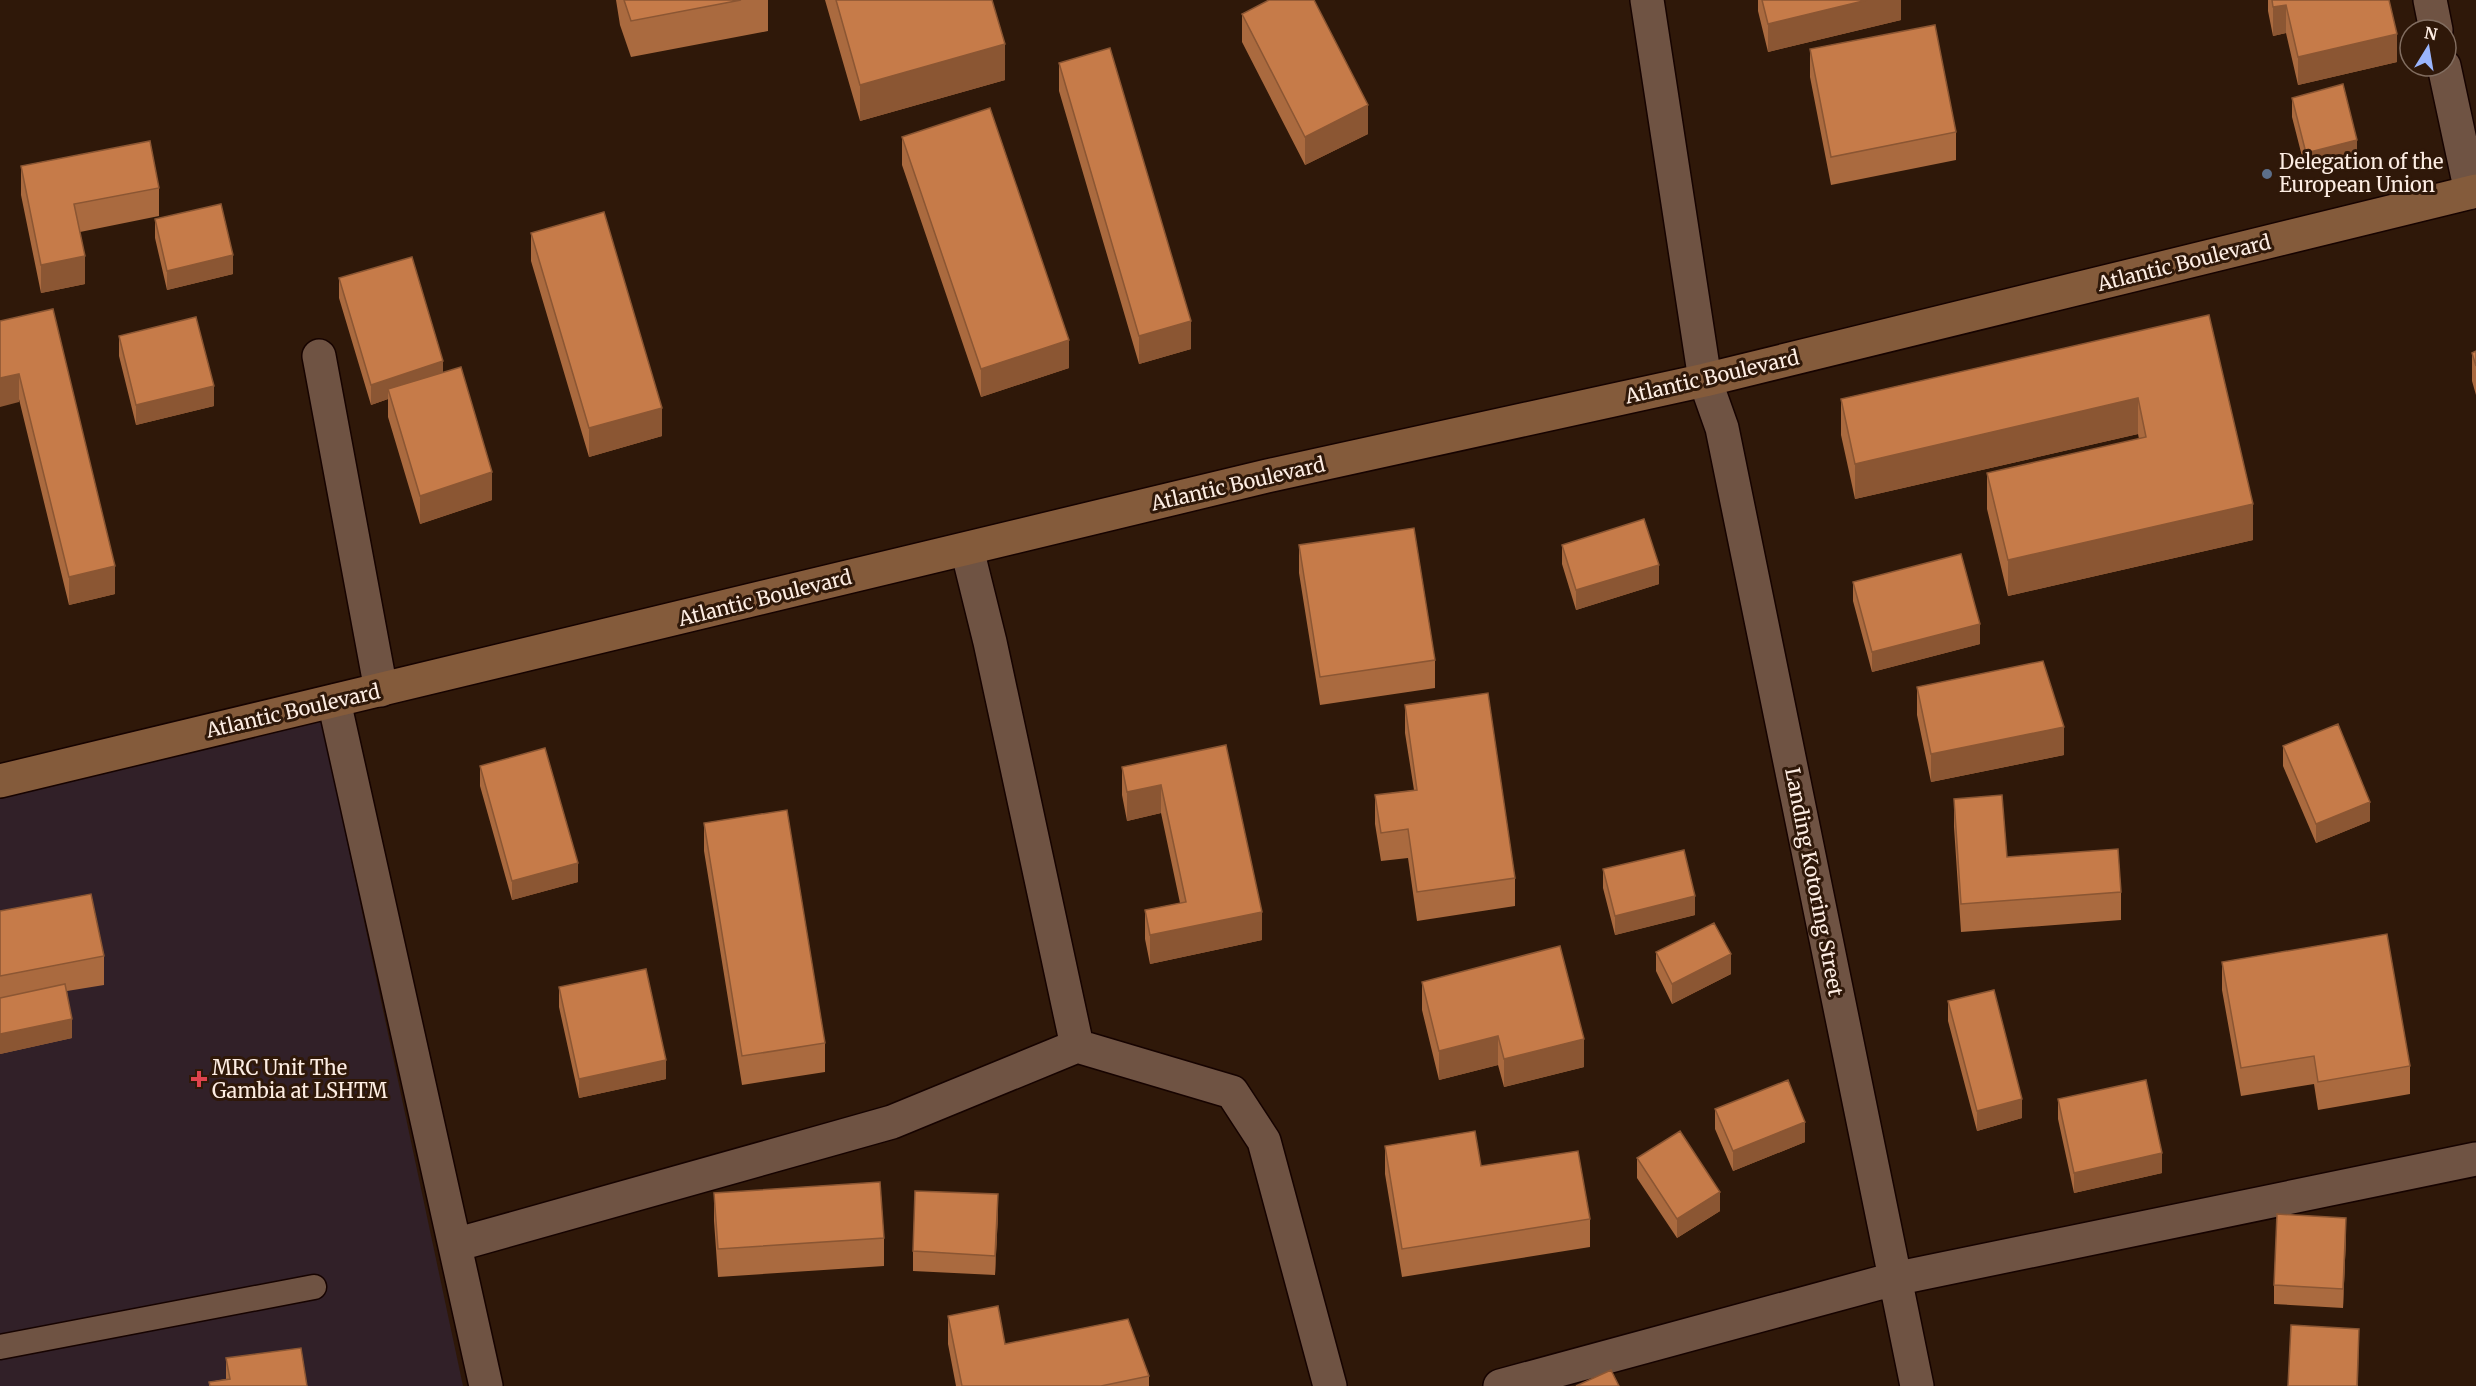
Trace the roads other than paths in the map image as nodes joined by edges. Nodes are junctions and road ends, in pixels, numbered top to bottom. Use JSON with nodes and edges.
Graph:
{"nodes":[{"id":1,"x":1647,"y":0,"type":"edge"},
{"id":2,"x":2430,"y":0,"type":"edge"},
{"id":3,"x":2434,"y":18,"type":"edge"},
{"id":4,"x":2447,"y":78,"type":"edge"},
{"id":5,"x":2474,"y":192,"type":"edge"},
{"id":6,"x":319,"y":356,"type":"dead end"},
{"id":7,"x":1705,"y":380,"type":"junction"},
{"id":8,"x":967,"y":549,"type":"junction"},
{"id":9,"x":381,"y":690,"type":"junction"},
{"id":10,"x":334,"y":701,"type":"junction"},
{"id":11,"x":0,"y":781,"type":"edge"},
{"id":12,"x":1077,"y":1046,"type":"junction"},
{"id":13,"x":2476,"y":1159,"type":"edge"},
{"id":14,"x":455,"y":1245,"type":"junction"},
{"id":15,"x":1894,"y":1279,"type":"junction"},
{"id":16,"x":314,"y":1287,"type":"dead end"},
{"id":17,"x":0,"y":1347,"type":"edge"},
{"id":18,"x":486,"y":1386,"type":"edge"},
{"id":19,"x":1330,"y":1386,"type":"edge"},
{"id":20,"x":1500,"y":1386,"type":"edge"},
{"id":21,"x":1917,"y":1386,"type":"edge"}],
"edges":[{"from":1,"to":7,"type":"street","name":"Landing Kotoring Street"},
{"from":2,"to":3,"type":"street"},
{"from":4,"to":5,"type":"street"},
{"from":5,"to":7,"type":"street","name":"Atlantic Boulevard"},
{"from":6,"to":9,"type":"street"},
{"from":7,"to":8,"type":"street","name":"Atlantic Boulevard"},
{"from":7,"to":15,"type":"street","name":"Landing Kotoring Street"},
{"from":8,"to":9,"type":"street","name":"Atlantic Boulevard"},
{"from":8,"to":12,"type":"street"},
{"from":9,"to":10,"type":"street","name":"Atlantic Boulevard"},
{"from":10,"to":11,"type":"street","name":"Atlantic Boulevard"},
{"from":10,"to":14,"type":"street"},
{"from":12,"to":14,"type":"street"},
{"from":12,"to":19,"type":"street"},
{"from":13,"to":15,"type":"street"},
{"from":14,"to":18,"type":"street"},
{"from":15,"to":20,"type":"street"},
{"from":15,"to":21,"type":"street","name":"Landing Kotoring Street"},
{"from":16,"to":17,"type":"lane"}]}
